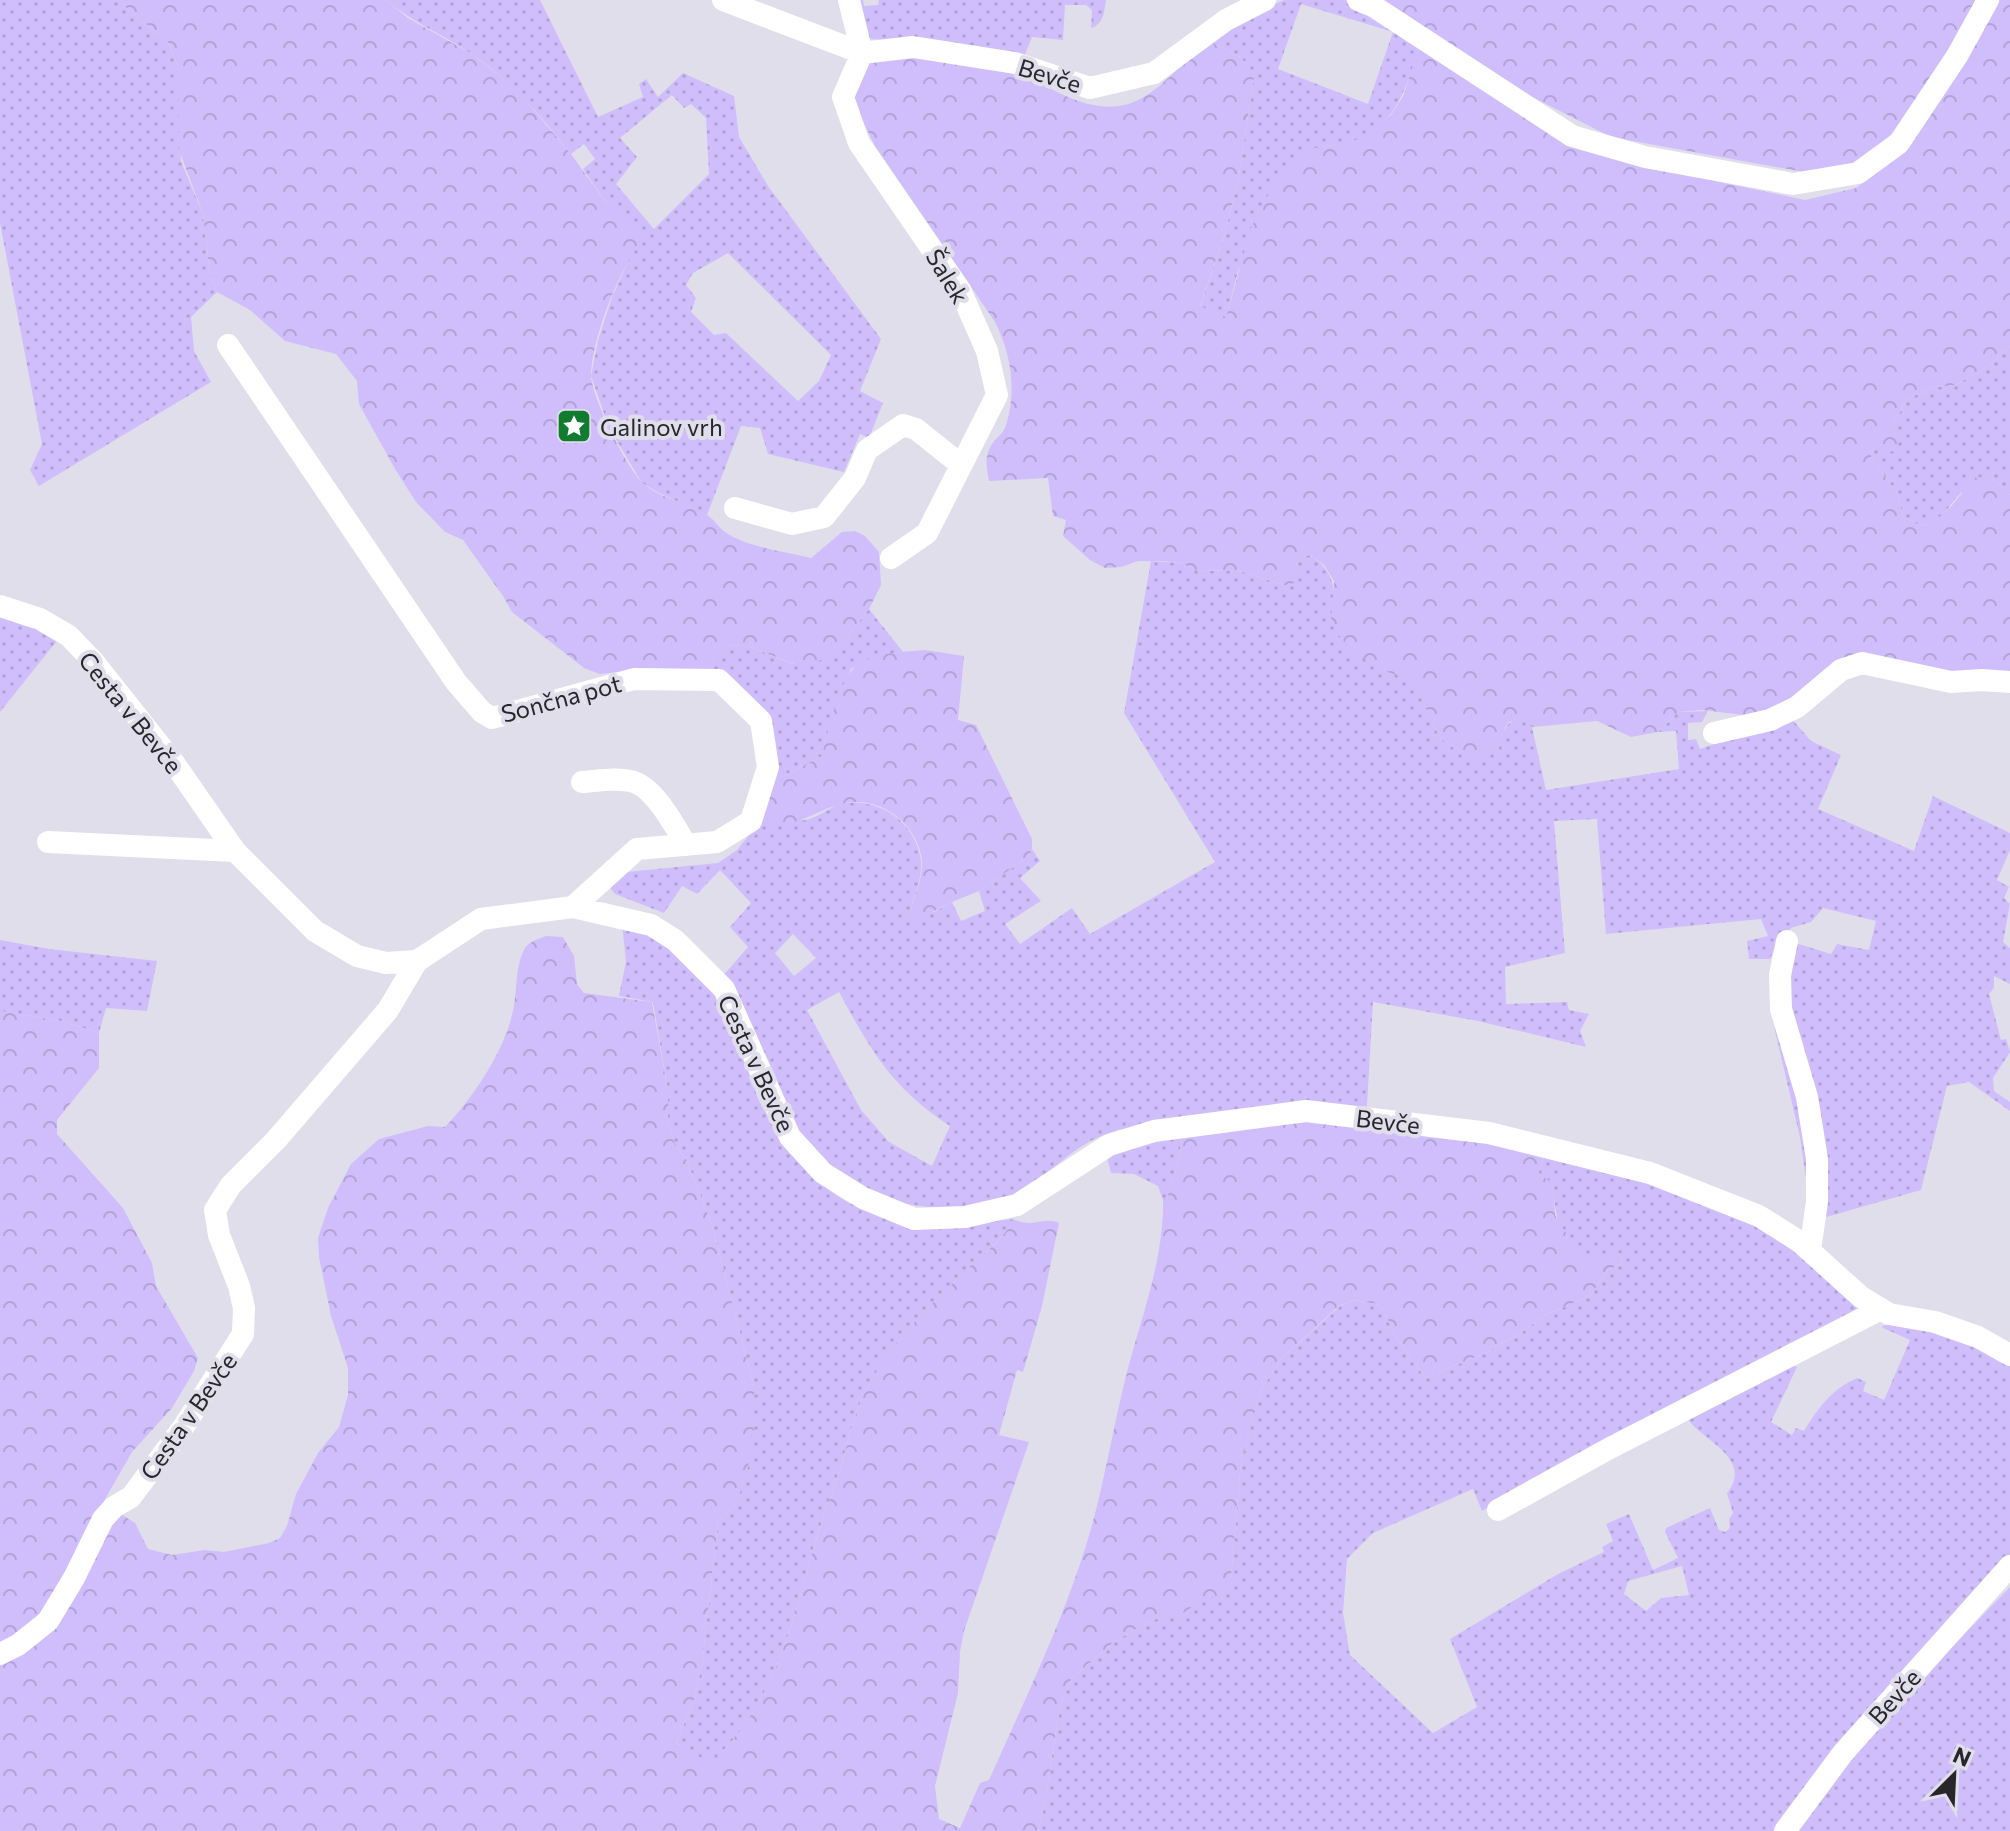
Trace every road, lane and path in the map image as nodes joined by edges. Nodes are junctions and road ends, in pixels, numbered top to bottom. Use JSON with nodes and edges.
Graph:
{"nodes":[{"id":1,"x":723,"y":0,"type":"edge"},
{"id":2,"x":849,"y":0,"type":"edge"},
{"id":3,"x":1265,"y":0,"type":"edge"},
{"id":4,"x":1358,"y":0,"type":"edge"},
{"id":5,"x":1988,"y":0,"type":"edge"},
{"id":6,"x":862,"y":53,"type":"junction"},
{"id":7,"x":228,"y":345,"type":"dead end"},
{"id":8,"x":961,"y":465,"type":"junction"},
{"id":9,"x":735,"y":508,"type":"dead end"},
{"id":10,"x":891,"y":558,"type":"dead end"},
{"id":11,"x":0,"y":606,"type":"edge"},
{"id":12,"x":2010,"y":682,"type":"edge"},
{"id":13,"x":1714,"y":733,"type":"dead end"},
{"id":14,"x":582,"y":782,"type":"dead end"},
{"id":15,"x":48,"y":842,"type":"dead end"},
{"id":16,"x":686,"y":845,"type":"junction"},
{"id":17,"x":235,"y":851,"type":"junction"},
{"id":18,"x":573,"y":907,"type":"junction"},
{"id":19,"x":1787,"y":941,"type":"dead end"},
{"id":20,"x":417,"y":961,"type":"junction"},
{"id":21,"x":965,"y":1217,"type":"joint"},
{"id":22,"x":1810,"y":1250,"type":"junction"},
{"id":23,"x":1881,"y":1309,"type":"junction"},
{"id":24,"x":2010,"y":1355,"type":"edge"},
{"id":25,"x":1498,"y":1510,"type":"dead end"},
{"id":26,"x":2010,"y":1566,"type":"edge"},
{"id":27,"x":0,"y":1654,"type":"edge"},
{"id":28,"x":1785,"y":1831,"type":"edge"}],
"edges":[{"from":1,"to":6,"type":"street"},
{"from":2,"to":6,"type":"street"},
{"from":3,"to":6,"type":"street","name":"Bevče"},
{"from":4,"to":5,"type":"street"},
{"from":6,"to":8,"type":"street","name":"Šalek"},
{"from":7,"to":16,"type":"street","name":"Sončna pot"},
{"from":8,"to":9,"type":"street"},
{"from":8,"to":10,"type":"street","name":"Šalek"},
{"from":11,"to":17,"type":"street","name":"Cesta v Bevče"},
{"from":12,"to":13,"type":"street"},
{"from":14,"to":16,"type":"street"},
{"from":15,"to":17,"type":"street"},
{"from":16,"to":18,"type":"street","name":"Sončna pot"},
{"from":17,"to":20,"type":"street","name":"Cesta v Bevče"},
{"from":18,"to":20,"type":"street","name":"Cesta v Bevče"},
{"from":18,"to":21,"type":"street","name":"Cesta v Bevče"},
{"from":19,"to":22,"type":"street"},
{"from":20,"to":27,"type":"street","name":"Cesta v Bevče"},
{"from":21,"to":22,"type":"street","name":"Bevče"},
{"from":22,"to":23,"type":"street","name":"Bevče"},
{"from":23,"to":24,"type":"street","name":"Bevče"},
{"from":23,"to":25,"type":"street"},
{"from":26,"to":28,"type":"street","name":"Bevče"}]}
